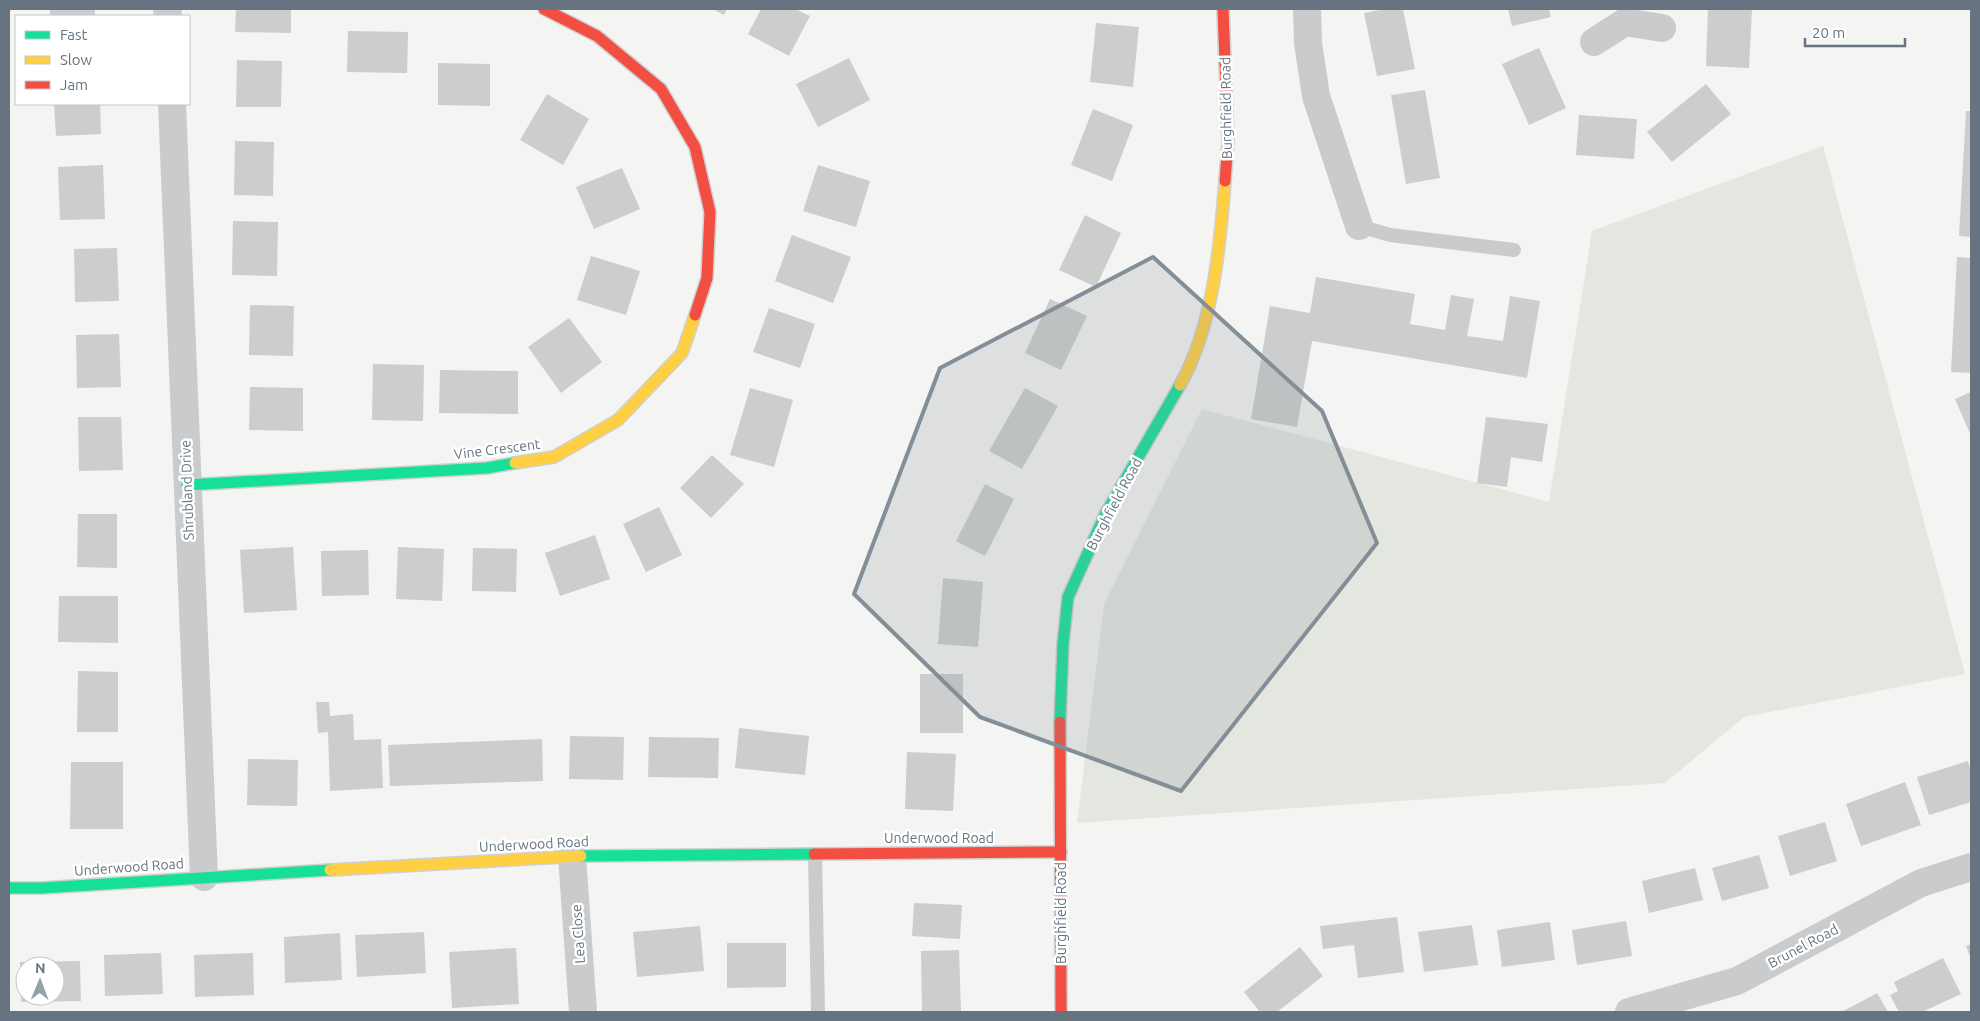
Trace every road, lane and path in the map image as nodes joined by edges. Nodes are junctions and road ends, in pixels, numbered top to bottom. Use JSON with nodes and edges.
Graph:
{"nodes":[{"id":1,"x":544,"y":9,"type":"edge"},
{"id":2,"x":1223,"y":9,"type":"edge"},
{"id":3,"x":1307,"y":9,"type":"edge"},
{"id":4,"x":1624,"y":15,"type":"edge"},
{"id":5,"x":1662,"y":28,"type":"dead end"},
{"id":6,"x":1594,"y":42,"type":"dead end"},
{"id":7,"x":172,"y":105,"type":"edge"},
{"id":8,"x":1359,"y":226,"type":"joint"},
{"id":9,"x":1514,"y":250,"type":"dead end"},
{"id":10,"x":187,"y":485,"type":"junction"},
{"id":11,"x":1060,"y":852,"type":"junction"},
{"id":12,"x":815,"y":854,"type":"junction"},
{"id":13,"x":572,"y":856,"type":"junction"},
{"id":14,"x":1971,"y":867,"type":"edge"},
{"id":15,"x":204,"y":877,"type":"junction"},
{"id":16,"x":9,"y":888,"type":"edge"},
{"id":17,"x":583,"y":1012,"type":"edge"},
{"id":18,"x":818,"y":1012,"type":"edge"},
{"id":19,"x":1061,"y":1012,"type":"edge"},
{"id":20,"x":1629,"y":1012,"type":"edge"}],
"edges":[{"from":1,"to":10,"type":"street","name":"Vine Crescent"},
{"from":2,"to":11,"type":"street","name":"Burghfield Road"},
{"from":3,"to":8,"type":"street"},
{"from":4,"to":5,"type":"street"},
{"from":4,"to":6,"type":"street"},
{"from":7,"to":10,"type":"street","name":"Shrubland Drive"},
{"from":8,"to":9,"type":"lane"},
{"from":10,"to":15,"type":"street","name":"Shrubland Drive"},
{"from":11,"to":12,"type":"street","name":"Underwood Road"},
{"from":11,"to":19,"type":"street","name":"Burghfield Road"},
{"from":12,"to":13,"type":"street","name":"Underwood Road"},
{"from":12,"to":18,"type":"lane"},
{"from":13,"to":15,"type":"street","name":"Underwood Road"},
{"from":13,"to":17,"type":"street","name":"Lea Close"},
{"from":14,"to":20,"type":"street","name":"Brunel Road"},
{"from":15,"to":16,"type":"street","name":"Underwood Road"}]}
